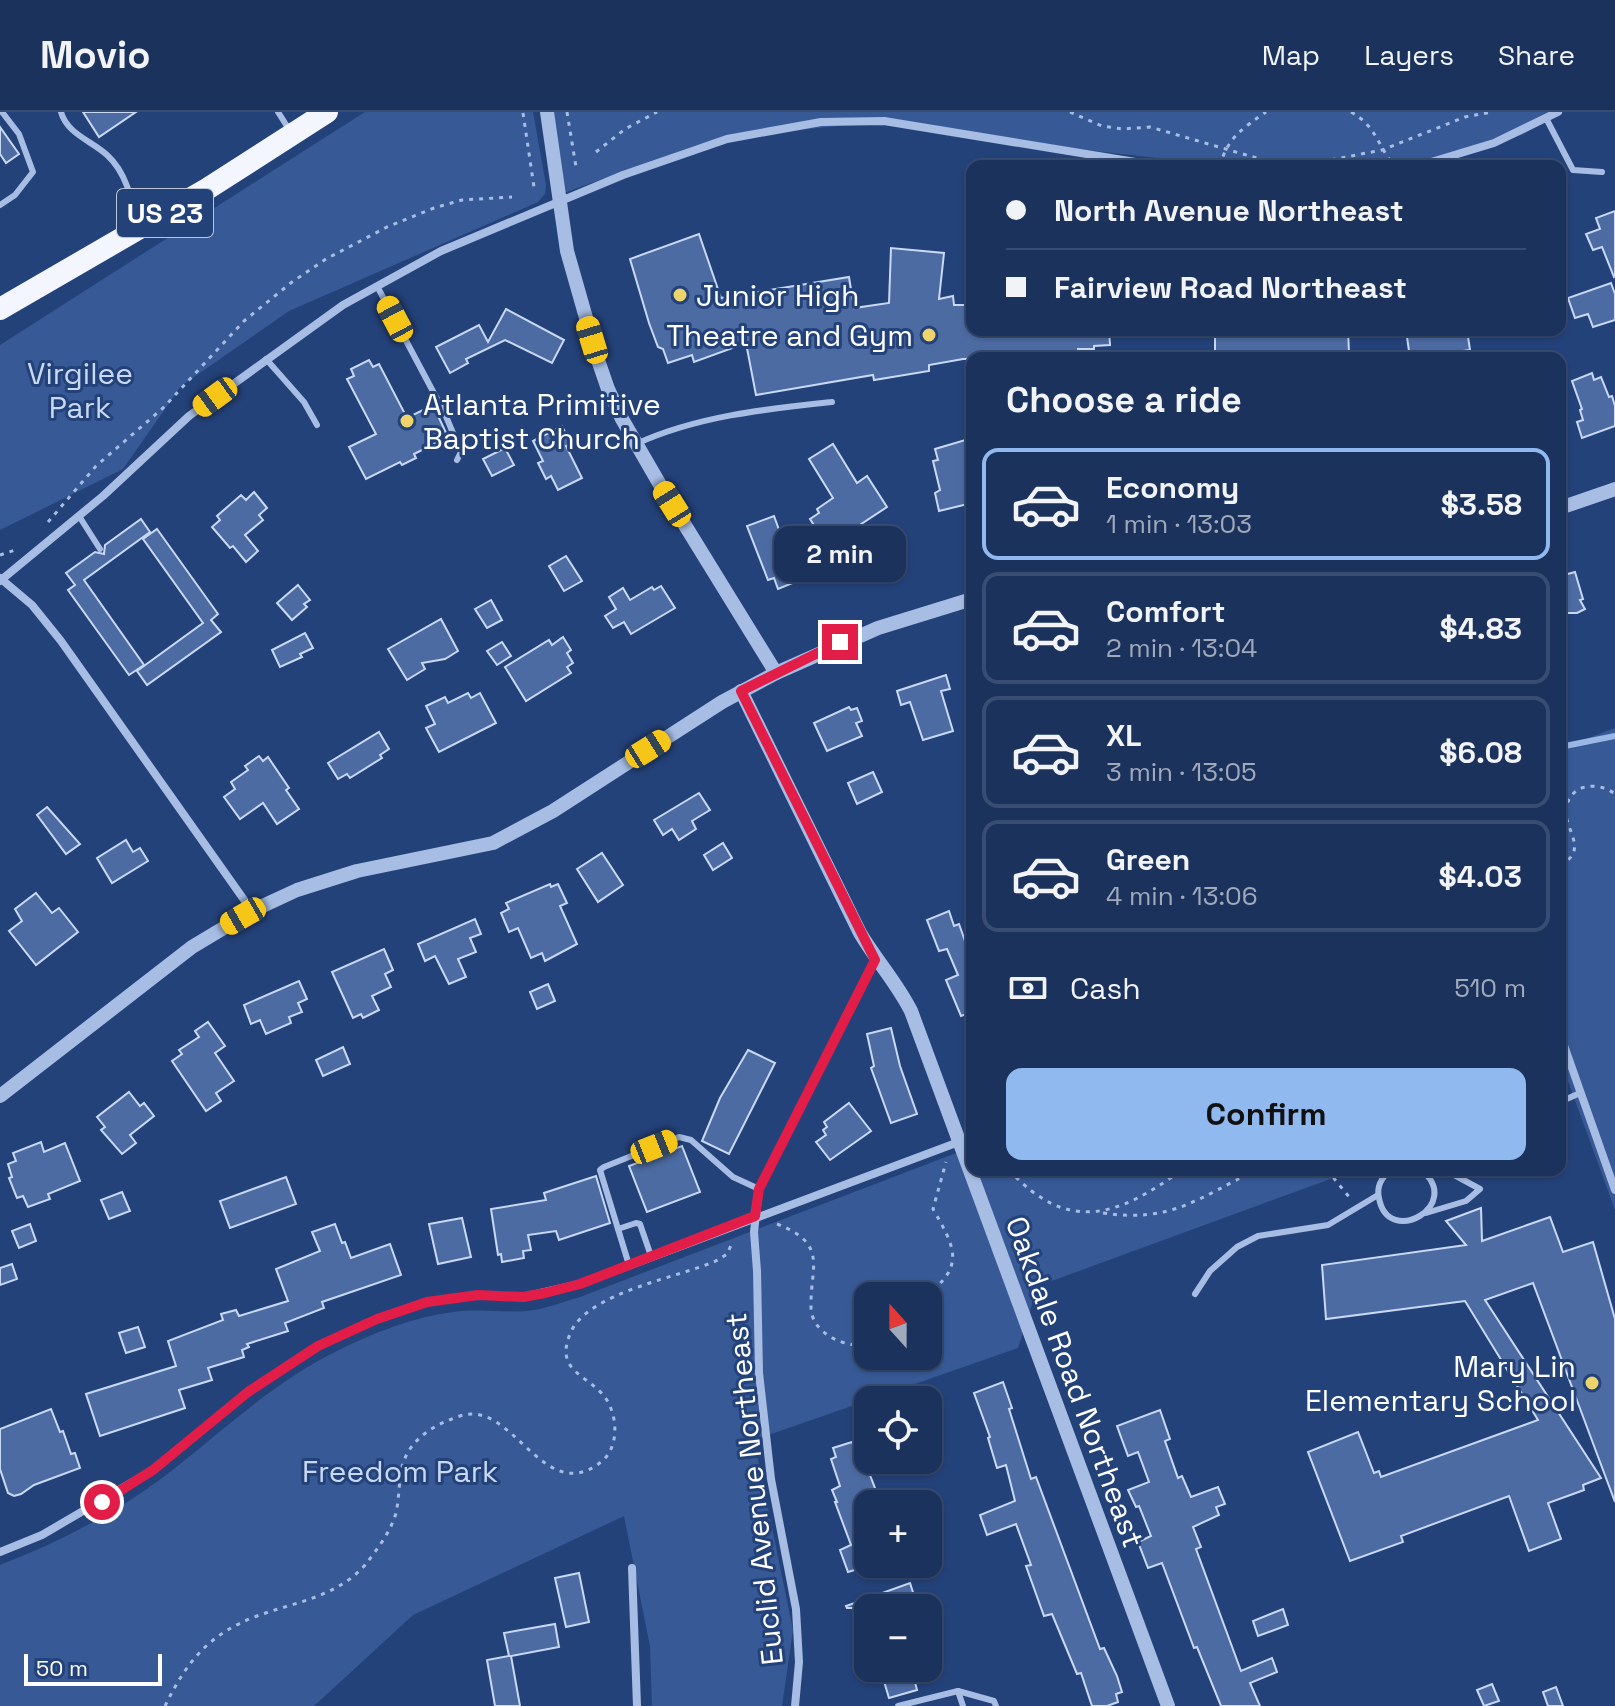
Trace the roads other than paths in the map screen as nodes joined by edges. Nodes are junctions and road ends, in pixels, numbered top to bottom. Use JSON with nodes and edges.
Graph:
{"nodes":[{"id":1,"x":2,"y":112,"type":"edge"},
{"id":2,"x":61,"y":112,"type":"edge"},
{"id":3,"x":278,"y":112,"type":"edge"},
{"id":4,"x":327,"y":112,"type":"edge"},
{"id":5,"x":547,"y":112,"type":"edge"},
{"id":6,"x":1558,"y":112,"type":"edge"},
{"id":7,"x":1547,"y":120,"type":"junction"},
{"id":8,"x":292,"y":134,"type":"junction"},
{"id":9,"x":1095,"y":160,"type":"edge"},
{"id":10,"x":1438,"y":160,"type":"edge"},
{"id":11,"x":1602,"y":172,"type":"dead end"},
{"id":12,"x":558,"y":200,"type":"junction"},
{"id":13,"x":0,"y":205,"type":"edge"},
{"id":14,"x":138,"y":229,"type":"junction"},
{"id":15,"x":377,"y":286,"type":"junction"},
{"id":16,"x":0,"y":309,"type":"edge"},
{"id":17,"x":266,"y":359,"type":"junction"},
{"id":18,"x":832,"y":402,"type":"dead end"},
{"id":19,"x":317,"y":425,"type":"dead end"},
{"id":20,"x":636,"y":444,"type":"junction"},
{"id":21,"x":457,"y":460,"type":"dead end"},
{"id":22,"x":1615,"y":489,"type":"edge"},
{"id":23,"x":1566,"y":506,"type":"edge"},
{"id":24,"x":79,"y":516,"type":"junction"},
{"id":25,"x":100,"y":549,"type":"dead end"},
{"id":26,"x":1,"y":580,"type":"edge"},
{"id":27,"x":966,"y":601,"type":"edge"},
{"id":28,"x":776,"y":673,"type":"junction"},
{"id":29,"x":741,"y":691,"type":"junction"},
{"id":30,"x":252,"y":911,"type":"junction"},
{"id":31,"x":875,"y":960,"type":"junction"},
{"id":32,"x":1566,"y":1052,"type":"edge"},
{"id":33,"x":1580,"y":1093,"type":"junction"},
{"id":34,"x":0,"y":1096,"type":"edge"},
{"id":35,"x":1566,"y":1099,"type":"edge"},
{"id":36,"x":965,"y":1140,"type":"edge"},
{"id":37,"x":978,"y":1176,"type":"edge"},
{"id":38,"x":1385,"y":1176,"type":"edge"},
{"id":39,"x":1426,"y":1176,"type":"edge"},
{"id":40,"x":1456,"y":1176,"type":"edge"},
{"id":41,"x":759,"y":1189,"type":"junction"},
{"id":42,"x":1615,"y":1190,"type":"edge"},
{"id":43,"x":1378,"y":1195,"type":"junction"},
{"id":44,"x":1426,"y":1213,"type":"junction"},
{"id":45,"x":755,"y":1216,"type":"junction"},
{"id":46,"x":618,"y":1229,"type":"junction"},
{"id":47,"x":651,"y":1256,"type":"junction"},
{"id":48,"x":629,"y":1265,"type":"junction"},
{"id":49,"x":1195,"y":1294,"type":"dead end"},
{"id":50,"x":0,"y":1552,"type":"edge"},
{"id":51,"x":632,"y":1568,"type":"dead end"},
{"id":52,"x":958,"y":1691,"type":"junction"},
{"id":53,"x":637,"y":1706,"type":"edge"},
{"id":54,"x":795,"y":1706,"type":"edge"},
{"id":55,"x":898,"y":1706,"type":"edge"},
{"id":56,"x":963,"y":1706,"type":"edge"},
{"id":57,"x":996,"y":1706,"type":"edge"},
{"id":58,"x":1168,"y":1706,"type":"edge"}],
"edges":[{"from":1,"to":13,"type":"lane"},
{"from":2,"to":14,"type":"lane"},
{"from":3,"to":8,"type":"lane"},
{"from":4,"to":8,"type":"highway","number":"US 23"},
{"from":5,"to":12,"type":"street"},
{"from":6,"to":7,"type":"street"},
{"from":7,"to":10,"type":"street"},
{"from":7,"to":11,"type":"lane"},
{"from":8,"to":14,"type":"highway","number":"US 23"},
{"from":9,"to":12,"type":"street"},
{"from":12,"to":15,"type":"street"},
{"from":12,"to":20,"type":"street"},
{"from":14,"to":16,"type":"highway","number":"US 23"},
{"from":15,"to":17,"type":"street"},
{"from":15,"to":21,"type":"lane"},
{"from":17,"to":19,"type":"lane"},
{"from":17,"to":24,"type":"street"},
{"from":18,"to":20,"type":"lane"},
{"from":20,"to":28,"type":"street"},
{"from":22,"to":23,"type":"street"},
{"from":24,"to":25,"type":"lane"},
{"from":24,"to":26,"type":"street"},
{"from":26,"to":30,"type":"street"},
{"from":27,"to":28,"type":"street"},
{"from":28,"to":29,"type":"street"},
{"from":29,"to":30,"type":"street"},
{"from":29,"to":31,"type":"street","name":"Oakdale Road Northeast"},
{"from":30,"to":34,"type":"street"},
{"from":31,"to":36,"type":"street","name":"Oakdale Road Northeast"},
{"from":31,"to":41,"type":"street","name":"Euclid Avenue Northeast"},
{"from":32,"to":33,"type":"street"},
{"from":33,"to":35,"type":"lane"},
{"from":33,"to":42,"type":"street"},
{"from":36,"to":45,"type":"street"},
{"from":37,"to":58,"type":"street","name":"Oakdale Road Northeast"},
{"from":38,"to":43,"type":"lane"},
{"from":39,"to":44,"type":"lane"},
{"from":40,"to":44,"type":"lane"},
{"from":41,"to":45,"type":"street","name":"Euclid Avenue Northeast"},
{"from":41,"to":46,"type":"lane"},
{"from":43,"to":44,"type":"lane"},
{"from":43,"to":49,"type":"lane"},
{"from":45,"to":47,"type":"street"},
{"from":45,"to":54,"type":"street","name":"Euclid Avenue Northeast"},
{"from":46,"to":47,"type":"lane"},
{"from":46,"to":48,"type":"lane"},
{"from":47,"to":48,"type":"street"},
{"from":48,"to":50,"type":"street"},
{"from":51,"to":53,"type":"street"},
{"from":52,"to":55,"type":"lane"},
{"from":52,"to":56,"type":"lane"},
{"from":52,"to":57,"type":"lane"}]}
